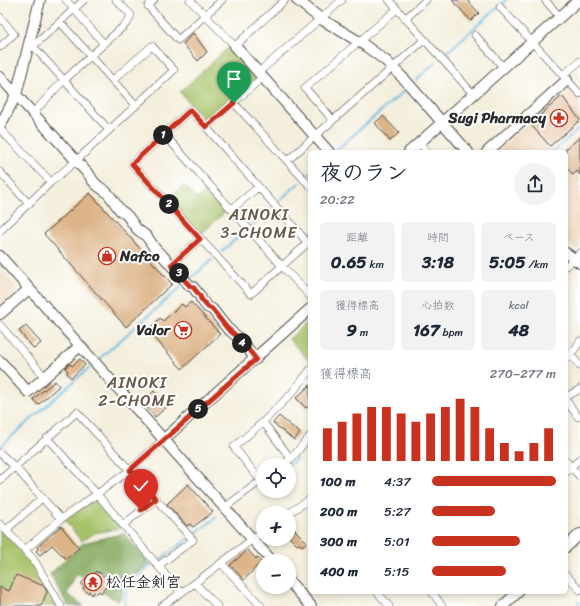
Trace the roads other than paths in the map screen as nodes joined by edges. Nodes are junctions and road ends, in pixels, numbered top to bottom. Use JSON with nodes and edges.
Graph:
{"nodes":[{"id":1,"x":40,"y":0,"type":"edge"},
{"id":2,"x":66,"y":0,"type":"edge"},
{"id":3,"x":84,"y":0,"type":"edge"},
{"id":4,"x":116,"y":0,"type":"edge"},
{"id":5,"x":154,"y":0,"type":"edge"},
{"id":6,"x":190,"y":0,"type":"edge"},
{"id":7,"x":222,"y":0,"type":"edge"},
{"id":8,"x":285,"y":0,"type":"edge"},
{"id":9,"x":297,"y":0,"type":"edge"},
{"id":10,"x":342,"y":0,"type":"edge"},
{"id":11,"x":389,"y":0,"type":"edge"},
{"id":12,"x":426,"y":0,"type":"edge"},
{"id":13,"x":545,"y":0,"type":"edge"},
{"id":14,"x":579,"y":0,"type":"edge"},
{"id":15,"x":500,"y":7,"type":"dead end"},
{"id":16,"x":74,"y":9,"type":"junction"},
{"id":17,"x":397,"y":9,"type":"junction"},
{"id":18,"x":205,"y":16,"type":"junction"},
{"id":19,"x":0,"y":17,"type":"edge"},
{"id":20,"x":560,"y":17,"type":"junction"},
{"id":21,"x":320,"y":19,"type":"junction"},
{"id":22,"x":405,"y":19,"type":"junction"},
{"id":23,"x":60,"y":22,"type":"junction"},
{"id":24,"x":475,"y":35,"type":"dead end"},
{"id":25,"x":424,"y":40,"type":"junction"},
{"id":26,"x":359,"y":42,"type":"junction"},
{"id":27,"x":532,"y":42,"type":"junction"},
{"id":28,"x":104,"y":44,"type":"junction"},
{"id":29,"x":30,"y":46,"type":"junction"},
{"id":30,"x":235,"y":46,"type":"junction"},
{"id":31,"x":0,"y":47,"type":"edge"},
{"id":32,"x":91,"y":56,"type":"junction"},
{"id":33,"x":580,"y":60,"type":"edge"},
{"id":34,"x":393,"y":68,"type":"junction"},
{"id":35,"x":504,"y":68,"type":"junction"},
{"id":36,"x":261,"y":74,"type":"junction"},
{"id":37,"x":0,"y":77,"type":"edge"},
{"id":38,"x":565,"y":77,"type":"junction"},
{"id":39,"x":64,"y":80,"type":"junction"},
{"id":40,"x":113,"y":80,"type":"junction"},
{"id":41,"x":580,"y":94,"type":"edge"},
{"id":42,"x":16,"y":95,"type":"junction"},
{"id":43,"x":474,"y":95,"type":"junction"},
{"id":44,"x":234,"y":103,"type":"junction"},
{"id":45,"x":135,"y":105,"type":"junction"},
{"id":46,"x":33,"y":113,"type":"junction"},
{"id":47,"x":333,"y":120,"type":"junction"},
{"id":48,"x":442,"y":122,"type":"junction"},
{"id":49,"x":206,"y":127,"type":"junction"},
{"id":50,"x":0,"y":128,"type":"edge"},
{"id":51,"x":109,"y":130,"type":"junction"},
{"id":52,"x":164,"y":134,"type":"junction"},
{"id":53,"x":315,"y":136,"type":"junction"},
{"id":54,"x":419,"y":143,"type":"junction"},
{"id":55,"x":327,"y":150,"type":"edge"},
{"id":56,"x":411,"y":150,"type":"edge"},
{"id":57,"x":425,"y":150,"type":"edge"},
{"id":58,"x":466,"y":150,"type":"edge"},
{"id":59,"x":489,"y":150,"type":"edge"},
{"id":60,"x":76,"y":161,"type":"junction"},
{"id":61,"x":287,"y":161,"type":"junction"},
{"id":62,"x":0,"y":172,"type":"edge"},
{"id":63,"x":51,"y":182,"type":"junction"},
{"id":64,"x":308,"y":184,"type":"edge"},
{"id":65,"x":258,"y":187,"type":"junction"},
{"id":66,"x":29,"y":204,"type":"junction"},
{"id":67,"x":232,"y":209,"type":"junction"},
{"id":68,"x":1,"y":228,"type":"edge"},
{"id":69,"x":200,"y":239,"type":"junction"},
{"id":70,"x":308,"y":241,"type":"edge"},
{"id":71,"x":308,"y":243,"type":"edge"},
{"id":72,"x":0,"y":256,"type":"edge"},
{"id":73,"x":171,"y":265,"type":"junction"},
{"id":74,"x":282,"y":266,"type":"junction"},
{"id":75,"x":29,"y":289,"type":"junction"},
{"id":76,"x":308,"y":294,"type":"edge"},
{"id":77,"x":308,"y":311,"type":"edge"},
{"id":78,"x":0,"y":314,"type":"edge"},
{"id":79,"x":0,"y":326,"type":"edge"},
{"id":80,"x":580,"y":341,"type":"edge"},
{"id":81,"x":80,"y":346,"type":"junction"},
{"id":82,"x":568,"y":356,"type":"edge"},
{"id":83,"x":256,"y":359,"type":"junction"},
{"id":84,"x":0,"y":361,"type":"edge"},
{"id":85,"x":580,"y":366,"type":"edge"},
{"id":86,"x":308,"y":373,"type":"edge"},
{"id":87,"x":45,"y":377,"type":"junction"},
{"id":88,"x":580,"y":390,"type":"edge"},
{"id":89,"x":568,"y":398,"type":"edge"},
{"id":90,"x":568,"y":402,"type":"edge"},
{"id":91,"x":580,"y":417,"type":"edge"},
{"id":92,"x":263,"y":422,"type":"junction"},
{"id":93,"x":47,"y":438,"type":"junction"},
{"id":94,"x":308,"y":438,"type":"edge"},
{"id":95,"x":163,"y":440,"type":"junction"},
{"id":96,"x":0,"y":453,"type":"edge"},
{"id":97,"x":290,"y":458,"type":"edge"},
{"id":98,"x":292,"y":458,"type":"edge"},
{"id":99,"x":580,"y":459,"type":"edge"},
{"id":100,"x":15,"y":467,"type":"junction"},
{"id":101,"x":568,"y":467,"type":"edge"},
{"id":102,"x":130,"y":470,"type":"junction"},
{"id":103,"x":256,"y":473,"type":"edge"},
{"id":104,"x":580,"y":477,"type":"edge"},
{"id":105,"x":0,"y":480,"type":"edge"},
{"id":106,"x":256,"y":484,"type":"edge"},
{"id":107,"x":97,"y":494,"type":"junction"},
{"id":108,"x":42,"y":498,"type":"junction"},
{"id":109,"x":156,"y":499,"type":"junction"},
{"id":110,"x":308,"y":499,"type":"edge"},
{"id":111,"x":224,"y":508,"type":"junction"},
{"id":112,"x":296,"y":508,"type":"edge"},
{"id":113,"x":61,"y":519,"type":"junction"},
{"id":114,"x":0,"y":524,"type":"edge"},
{"id":115,"x":123,"y":525,"type":"junction"},
{"id":116,"x":6,"y":530,"type":"junction"},
{"id":117,"x":580,"y":534,"type":"edge"},
{"id":118,"x":256,"y":535,"type":"edge"},
{"id":119,"x":252,"y":538,"type":"junction"},
{"id":120,"x":568,"y":546,"type":"edge"},
{"id":121,"x":25,"y":550,"type":"junction"},
{"id":122,"x":266,"y":554,"type":"edge"},
{"id":123,"x":221,"y":563,"type":"junction"},
{"id":124,"x":158,"y":566,"type":"junction"},
{"id":125,"x":568,"y":577,"type":"edge"},
{"id":126,"x":195,"y":583,"type":"junction"},
{"id":127,"x":296,"y":589,"type":"edge"},
{"id":128,"x":580,"y":590,"type":"edge"},
{"id":129,"x":181,"y":593,"type":"junction"},
{"id":130,"x":378,"y":594,"type":"edge"},
{"id":131,"x":436,"y":594,"type":"edge"},
{"id":132,"x":513,"y":594,"type":"edge"},
{"id":133,"x":171,"y":603,"type":"edge"},
{"id":134,"x":61,"y":606,"type":"edge"},
{"id":135,"x":162,"y":606,"type":"edge"},
{"id":136,"x":216,"y":606,"type":"edge"},
{"id":137,"x":261,"y":606,"type":"edge"},
{"id":138,"x":311,"y":606,"type":"edge"},
{"id":139,"x":389,"y":606,"type":"edge"},
{"id":140,"x":442,"y":606,"type":"edge"},
{"id":141,"x":503,"y":606,"type":"edge"}],
"edges":[{"from":1,"to":29,"type":"street"},
{"from":2,"to":16,"type":"street"},
{"from":3,"to":16,"type":"street"},
{"from":4,"to":28,"type":"street"},
{"from":5,"to":18,"type":"street"},
{"from":6,"to":18,"type":"street"},
{"from":7,"to":18,"type":"street"},
{"from":8,"to":30,"type":"street"},
{"from":9,"to":21,"type":"street"},
{"from":10,"to":21,"type":"street"},
{"from":11,"to":17,"type":"street"},
{"from":12,"to":22,"type":"street"},
{"from":13,"to":20,"type":"street"},
{"from":14,"to":20,"type":"street"},
{"from":15,"to":27,"type":"street"},
{"from":16,"to":23,"type":"street"},
{"from":16,"to":28,"type":"street"},
{"from":17,"to":22,"type":"street"},
{"from":17,"to":26,"type":"street"},
{"from":18,"to":30,"type":"street"},
{"from":19,"to":31,"type":"street"},
{"from":20,"to":27,"type":"street"},
{"from":21,"to":26,"type":"street"},
{"from":21,"to":36,"type":"street"},
{"from":22,"to":25,"type":"street"},
{"from":23,"to":29,"type":"street"},
{"from":23,"to":32,"type":"street"},
{"from":24,"to":35,"type":"street"},
{"from":25,"to":34,"type":"street"},
{"from":25,"to":43,"type":"street"},
{"from":26,"to":34,"type":"street"},
{"from":26,"to":47,"type":"street"},
{"from":27,"to":35,"type":"street"},
{"from":27,"to":38,"type":"street"},
{"from":28,"to":32,"type":"street"},
{"from":29,"to":39,"type":"street"},
{"from":29,"to":42,"type":"street"},
{"from":30,"to":36,"type":"street"},
{"from":32,"to":39,"type":"street"},
{"from":32,"to":40,"type":"street"},
{"from":33,"to":38,"type":"street"},
{"from":34,"to":47,"type":"street"},
{"from":34,"to":48,"type":"street"},
{"from":35,"to":43,"type":"street"},
{"from":36,"to":44,"type":"street"},
{"from":36,"to":53,"type":"street"},
{"from":37,"to":42,"type":"street"},
{"from":38,"to":41,"type":"street"},
{"from":38,"to":59,"type":"street"},
{"from":39,"to":46,"type":"street"},
{"from":39,"to":51,"type":"street"},
{"from":40,"to":45,"type":"street"},
{"from":40,"to":45,"type":"street"},
{"from":42,"to":46,"type":"street"},
{"from":42,"to":50,"type":"street"},
{"from":43,"to":48,"type":"street"},
{"from":44,"to":49,"type":"street"},
{"from":44,"to":61,"type":"street"},
{"from":45,"to":51,"type":"street"},
{"from":46,"to":60,"type":"street"},
{"from":47,"to":53,"type":"street"},
{"from":48,"to":54,"type":"street"},
{"from":48,"to":58,"type":"street"},
{"from":49,"to":52,"type":"street"},
{"from":49,"to":65,"type":"street"},
{"from":50,"to":63,"type":"street"},
{"from":51,"to":60,"type":"street"},
{"from":52,"to":67,"type":"street"},
{"from":52,"to":69,"type":"street"},
{"from":53,"to":55,"type":"street"},
{"from":53,"to":61,"type":"street"},
{"from":54,"to":56,"type":"street"},
{"from":54,"to":57,"type":"street"},
{"from":60,"to":63,"type":"street"},
{"from":60,"to":73,"type":"street"},
{"from":61,"to":64,"type":"street"},
{"from":62,"to":66,"type":"street"},
{"from":63,"to":66,"type":"street"},
{"from":65,"to":67,"type":"street"},
{"from":65,"to":70,"type":"street"},
{"from":66,"to":68,"type":"street"},
{"from":67,"to":74,"type":"street"},
{"from":69,"to":73,"type":"street"},
{"from":69,"to":74,"type":"street"},
{"from":71,"to":74,"type":"street"},
{"from":72,"to":75,"type":"street"},
{"from":73,"to":83,"type":"street"},
{"from":74,"to":76,"type":"street"},
{"from":75,"to":78,"type":"street"},
{"from":75,"to":81,"type":"street"},
{"from":77,"to":83,"type":"street"},
{"from":79,"to":87,"type":"street"},
{"from":80,"to":82,"type":"street"},
{"from":81,"to":87,"type":"street"},
{"from":81,"to":95,"type":"street"},
{"from":82,"to":85,"type":"street"},
{"from":83,"to":95,"type":"street"},
{"from":84,"to":87,"type":"street"},
{"from":86,"to":92,"type":"street"},
{"from":88,"to":89,"type":"street"},
{"from":90,"to":91,"type":"street"},
{"from":92,"to":97,"type":"street"},
{"from":92,"to":103,"type":"street"},
{"from":93,"to":100,"type":"street"},
{"from":93,"to":102,"type":"street"},
{"from":93,"to":107,"type":"street"},
{"from":94,"to":98,"type":"street"},
{"from":95,"to":102,"type":"street"},
{"from":95,"to":111,"type":"street"},
{"from":96,"to":100,"type":"street"},
{"from":99,"to":101,"type":"street"},
{"from":100,"to":105,"type":"street"},
{"from":100,"to":108,"type":"street"},
{"from":101,"to":104,"type":"street"},
{"from":102,"to":107,"type":"street"},
{"from":102,"to":109,"type":"street"},
{"from":106,"to":111,"type":"street"},
{"from":107,"to":113,"type":"street"},
{"from":107,"to":115,"type":"street"},
{"from":108,"to":113,"type":"street"},
{"from":108,"to":116,"type":"street"},
{"from":109,"to":115,"type":"street"},
{"from":109,"to":124,"type":"street"},
{"from":110,"to":112,"type":"street"},
{"from":111,"to":119,"type":"street"},
{"from":113,"to":121,"type":"street"},
{"from":114,"to":116,"type":"street"},
{"from":115,"to":124,"type":"street"},
{"from":116,"to":121,"type":"street"},
{"from":117,"to":120,"type":"street"},
{"from":118,"to":119,"type":"street"},
{"from":119,"to":122,"type":"street"},
{"from":119,"to":123,"type":"street"},
{"from":121,"to":134,"type":"street"},
{"from":123,"to":126,"type":"street"},
{"from":123,"to":137,"type":"street"},
{"from":124,"to":129,"type":"street"},
{"from":125,"to":128,"type":"street"},
{"from":126,"to":129,"type":"street"},
{"from":126,"to":136,"type":"street"},
{"from":127,"to":138,"type":"street"},
{"from":129,"to":133,"type":"street"},
{"from":130,"to":139,"type":"street"},
{"from":131,"to":140,"type":"street"},
{"from":132,"to":141,"type":"street"},
{"from":133,"to":135,"type":"street"}]}
